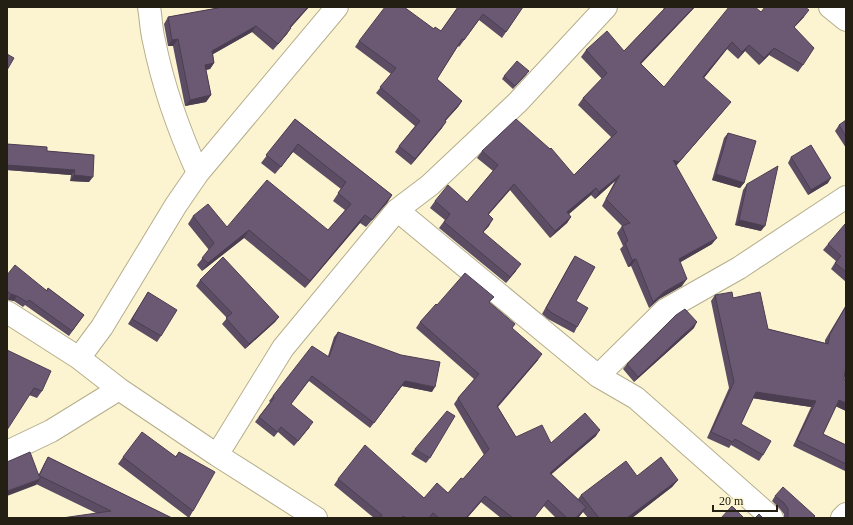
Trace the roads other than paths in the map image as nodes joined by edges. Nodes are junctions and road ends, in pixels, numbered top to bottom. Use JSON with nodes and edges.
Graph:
{"nodes":[{"id":1,"x":149,"y":7,"type":"edge"},
{"id":2,"x":337,"y":7,"type":"edge"},
{"id":3,"x":606,"y":7,"type":"edge"},
{"id":4,"x":830,"y":7,"type":"edge"},
{"id":5,"x":846,"y":20,"type":"edge"},
{"id":6,"x":198,"y":173,"type":"junction"},
{"id":7,"x":846,"y":197,"type":"edge"},
{"id":8,"x":397,"y":210,"type":"junction"},
{"id":9,"x":7,"y":312,"type":"edge"},
{"id":10,"x":79,"y":358,"type":"junction"},
{"id":11,"x":598,"y":376,"type":"junction"},
{"id":12,"x":119,"y":389,"type":"junction"},
{"id":13,"x":7,"y":452,"type":"edge"},
{"id":14,"x":217,"y":455,"type":"junction"},
{"id":15,"x":846,"y":514,"type":"edge"},
{"id":16,"x":316,"y":518,"type":"edge"},
{"id":17,"x":772,"y":518,"type":"edge"},
{"id":18,"x":842,"y":518,"type":"edge"}],
"edges":[{"from":1,"to":6,"type":"street"},
{"from":2,"to":6,"type":"street"},
{"from":3,"to":8,"type":"street"},
{"from":4,"to":5,"type":"street"},
{"from":6,"to":10,"type":"street"},
{"from":7,"to":11,"type":"street"},
{"from":8,"to":11,"type":"street"},
{"from":8,"to":14,"type":"street"},
{"from":9,"to":10,"type":"street"},
{"from":10,"to":12,"type":"street"},
{"from":11,"to":17,"type":"street"},
{"from":12,"to":13,"type":"street"},
{"from":12,"to":14,"type":"street"},
{"from":14,"to":16,"type":"street"},
{"from":15,"to":18,"type":"street"}]}
